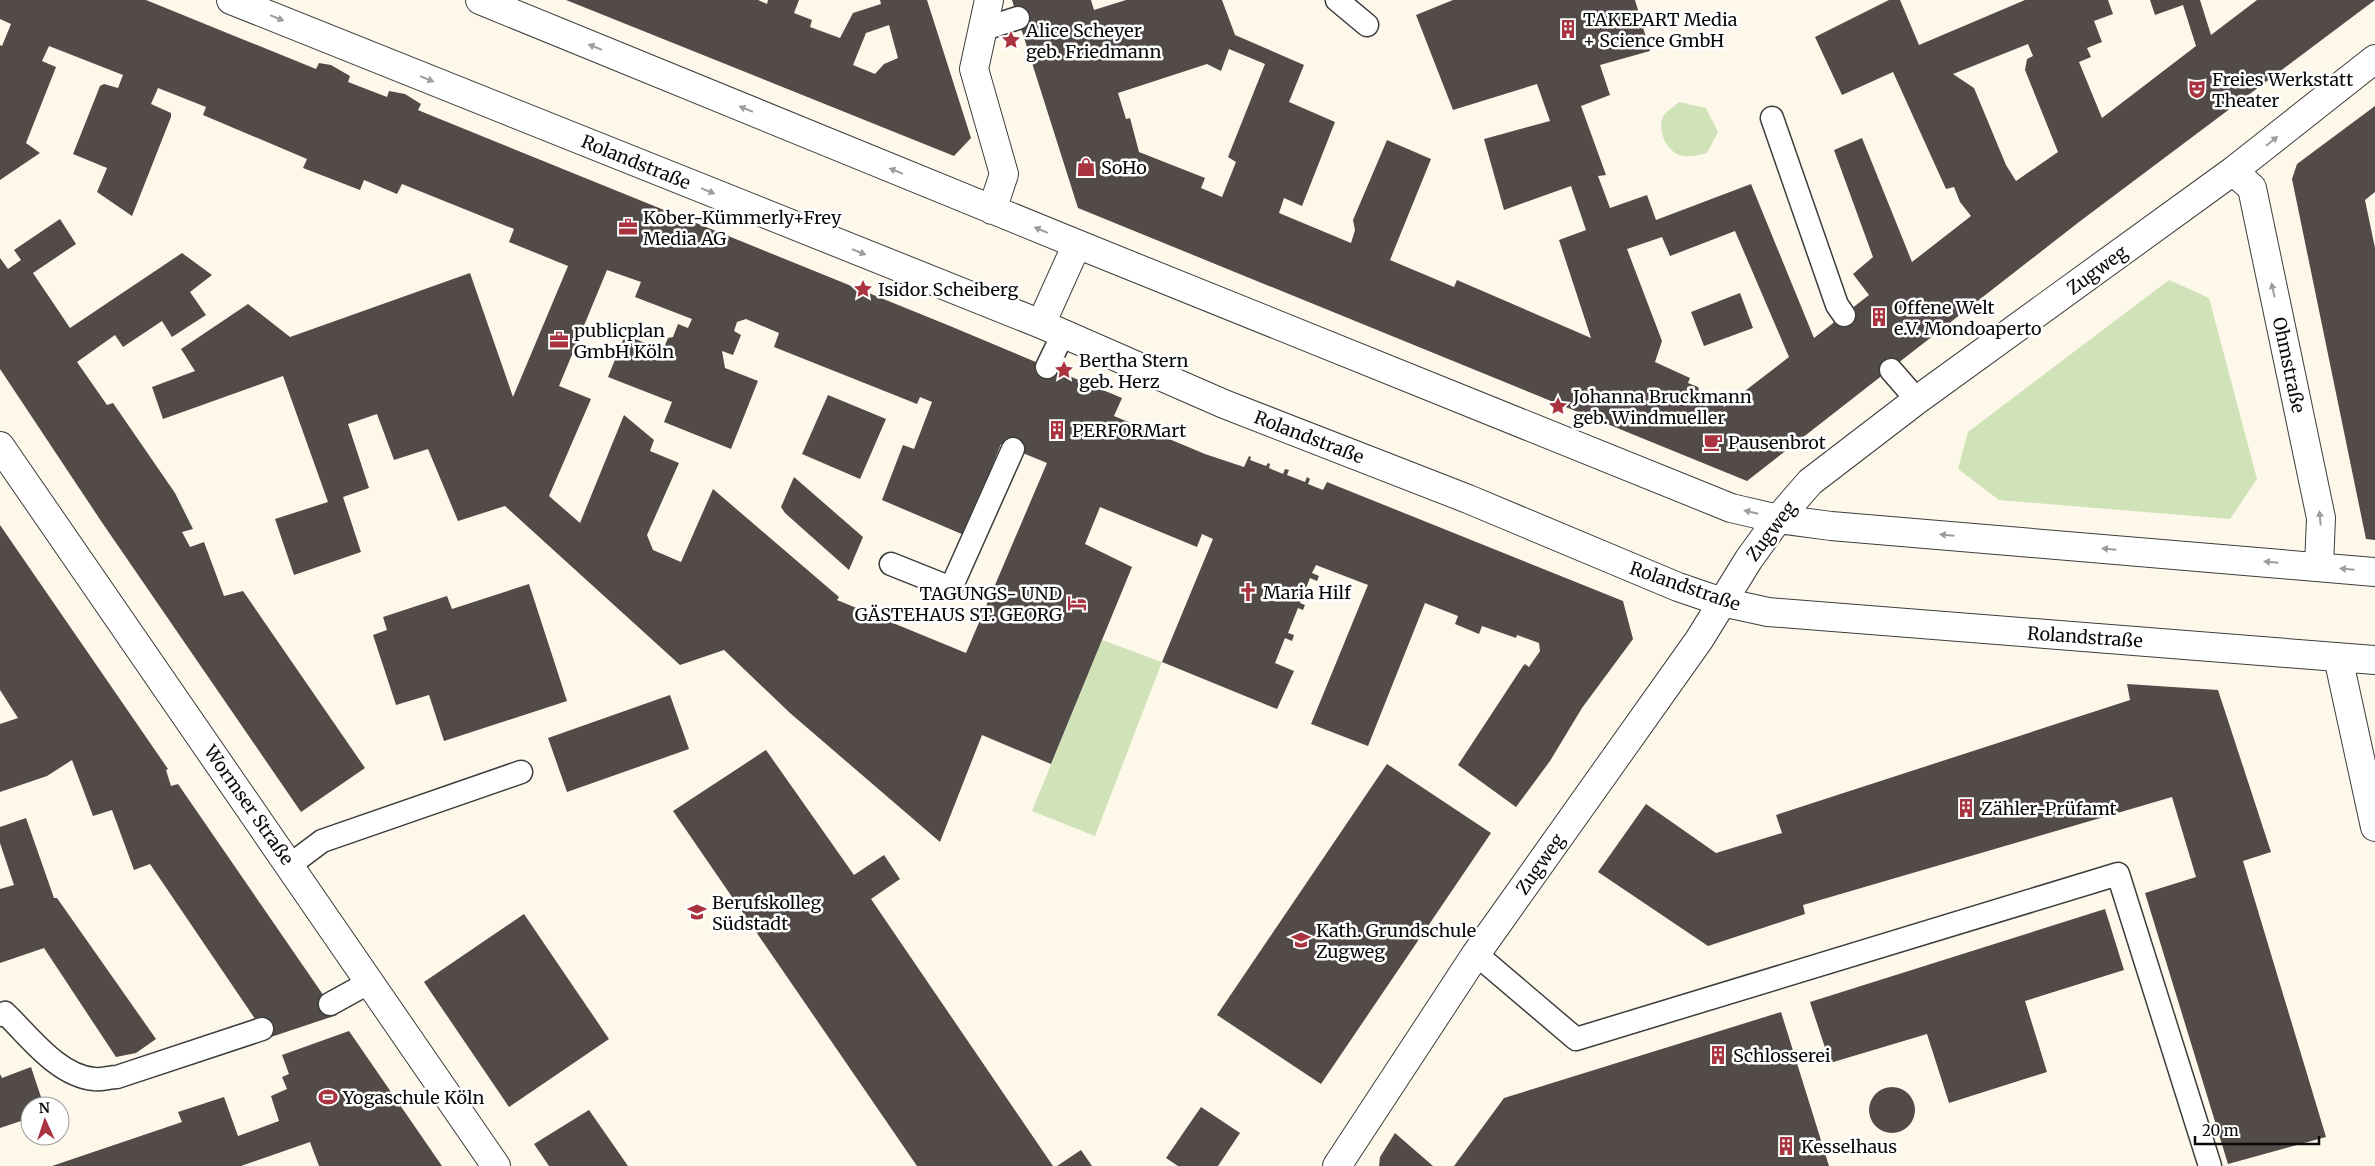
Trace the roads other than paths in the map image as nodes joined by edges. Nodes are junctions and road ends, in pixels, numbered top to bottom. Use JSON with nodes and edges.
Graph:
{"nodes":[{"id":1,"x":231,"y":0,"type":"edge"},
{"id":2,"x":480,"y":0,"type":"edge"},
{"id":3,"x":990,"y":0,"type":"edge"},
{"id":4,"x":1337,"y":0,"type":"edge"},
{"id":5,"x":1018,"y":18,"type":"dead end"},
{"id":6,"x":1367,"y":25,"type":"dead end"},
{"id":7,"x":984,"y":28,"type":"junction"},
{"id":8,"x":2375,"y":59,"type":"edge"},
{"id":9,"x":1772,"y":118,"type":"dead end"},
{"id":10,"x":2234,"y":172,"type":"junction"},
{"id":11,"x":992,"y":210,"type":"junction"},
{"id":12,"x":1077,"y":244,"type":"junction"},
{"id":13,"x":1844,"y":315,"type":"dead end"},
{"id":14,"x":1052,"y":329,"type":"junction"},
{"id":15,"x":1047,"y":368,"type":"dead end"},
{"id":16,"x":1891,"y":370,"type":"dead end"},
{"id":17,"x":1918,"y":400,"type":"junction"},
{"id":18,"x":0,"y":446,"type":"edge"},
{"id":19,"x":1013,"y":449,"type":"dead end"},
{"id":20,"x":1778,"y":519,"type":"junction"},
{"id":21,"x":891,"y":564,"type":"dead end"},
{"id":22,"x":2319,"y":566,"type":"junction"},
{"id":23,"x":2375,"y":572,"type":"edge"},
{"id":24,"x":1722,"y":602,"type":"junction"},
{"id":25,"x":2338,"y":657,"type":"junction"},
{"id":26,"x":2375,"y":660,"type":"edge"},
{"id":27,"x":521,"y":772,"type":"dead end"},
{"id":28,"x":2375,"y":827,"type":"edge"},
{"id":29,"x":290,"y":865,"type":"junction"},
{"id":30,"x":1476,"y":954,"type":"junction"},
{"id":31,"x":370,"y":982,"type":"junction"},
{"id":32,"x":330,"y":1004,"type":"dead end"},
{"id":33,"x":0,"y":1015,"type":"edge"},
{"id":34,"x":262,"y":1029,"type":"dead end"},
{"id":35,"x":496,"y":1166,"type":"edge"},
{"id":36,"x":1337,"y":1166,"type":"edge"},
{"id":37,"x":2210,"y":1166,"type":"edge"}],
"edges":[{"from":1,"to":14,"type":"street","name":"Rolandstraße","one_way":true},
{"from":11,"to":2,"type":"street","one_way":true},
{"from":3,"to":7,"type":"street"},
{"from":4,"to":6,"type":"lane"},
{"from":5,"to":7,"type":"lane"},
{"from":7,"to":11,"type":"street"},
{"from":10,"to":8,"type":"street","name":"Zugweg","one_way":true},
{"from":9,"to":13,"type":"lane"},
{"from":10,"to":17,"type":"street","name":"Zugweg"},
{"from":22,"to":10,"type":"street","name":"Ohmstraße","one_way":true},
{"from":12,"to":11,"type":"street","one_way":true},
{"from":12,"to":14,"type":"street"},
{"from":20,"to":12,"type":"street","one_way":true},
{"from":14,"to":15,"type":"lane"},
{"from":14,"to":24,"type":"street","name":"Rolandstraße"},
{"from":16,"to":17,"type":"lane"},
{"from":17,"to":20,"type":"street","name":"Zugweg"},
{"from":18,"to":29,"type":"street","name":"Wormser Straße"},
{"from":19,"to":21,"type":"lane"},
{"from":22,"to":20,"type":"street","one_way":true},
{"from":20,"to":24,"type":"street","name":"Zugweg"},
{"from":23,"to":22,"type":"street","one_way":true},
{"from":24,"to":25,"type":"street","name":"Rolandstraße"},
{"from":24,"to":30,"type":"street","name":"Zugweg"},
{"from":25,"to":26,"type":"street","name":"Rolandstraße"},
{"from":25,"to":28,"type":"street"},
{"from":27,"to":29,"type":"lane"},
{"from":29,"to":31,"type":"street","name":"Wormser Straße"},
{"from":30,"to":36,"type":"street","name":"Zugweg"},
{"from":30,"to":37,"type":"lane"},
{"from":31,"to":32,"type":"lane"},
{"from":31,"to":35,"type":"street","name":"Wormser Straße"},
{"from":33,"to":34,"type":"lane"}]}
